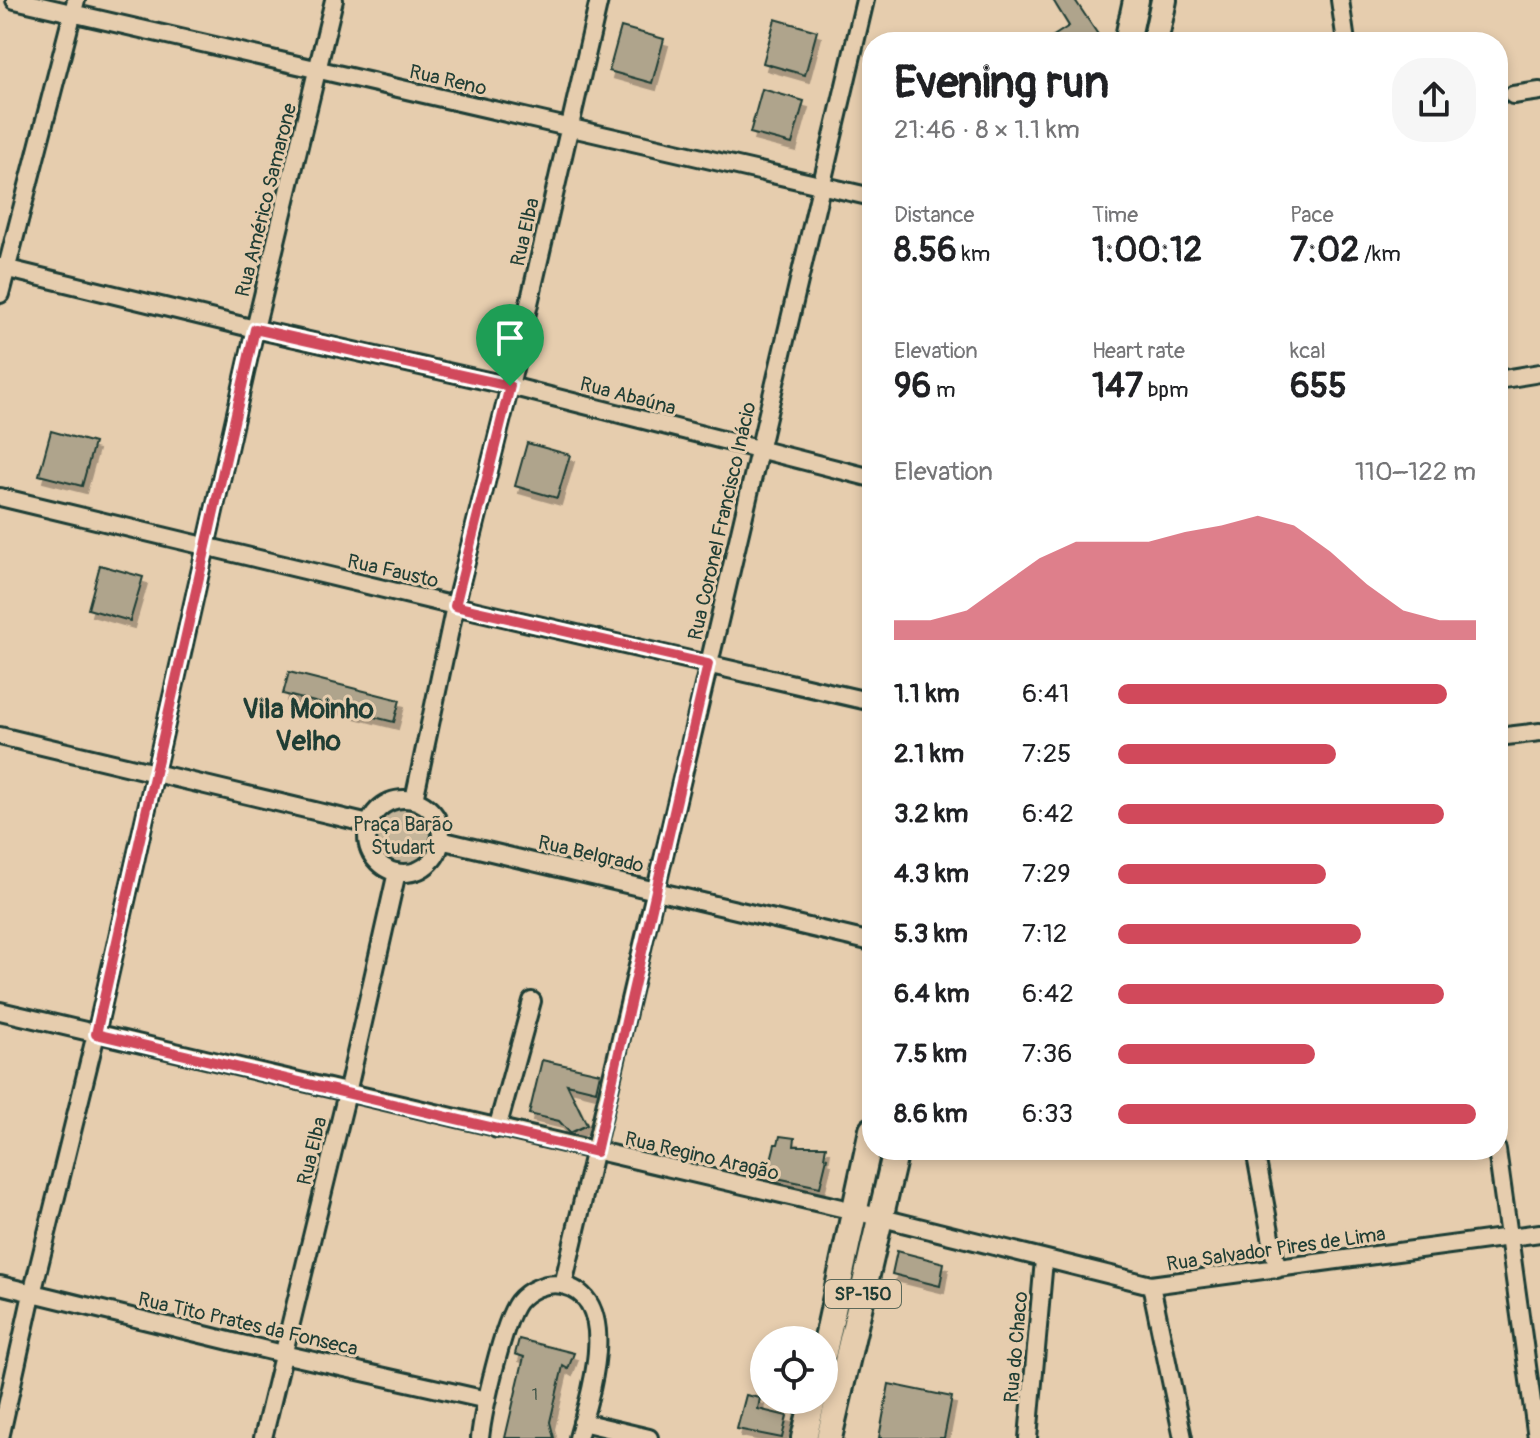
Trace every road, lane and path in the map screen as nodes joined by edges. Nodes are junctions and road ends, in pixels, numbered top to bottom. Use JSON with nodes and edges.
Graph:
{"nodes":[{"id":1,"x":15,"y":0,"type":"edge"},
{"id":2,"x":334,"y":0,"type":"edge"},
{"id":3,"x":599,"y":0,"type":"edge"},
{"id":4,"x":865,"y":0,"type":"edge"},
{"id":5,"x":1136,"y":0,"type":"edge"},
{"id":6,"x":1164,"y":0,"type":"edge"},
{"id":7,"x":1340,"y":0,"type":"edge"},
{"id":8,"x":75,"y":7,"type":"edge"},
{"id":9,"x":1129,"y":32,"type":"edge"},
{"id":10,"x":1157,"y":32,"type":"edge"},
{"id":11,"x":1345,"y":32,"type":"edge"},
{"id":12,"x":318,"y":70,"type":"junction"},
{"id":13,"x":1540,"y":91,"type":"edge"},
{"id":14,"x":1513,"y":95,"type":"dead end"},
{"id":15,"x":569,"y":129,"type":"junction"},
{"id":16,"x":822,"y":186,"type":"junction"},
{"id":17,"x":862,"y":195,"type":"edge"},
{"id":18,"x":3,"y":268,"type":"edge"},
{"id":19,"x":0,"y":294,"type":"edge"},
{"id":20,"x":255,"y":329,"type":"junction"},
{"id":21,"x":1540,"y":373,"type":"edge"},
{"id":22,"x":1508,"y":378,"type":"edge"},
{"id":23,"x":510,"y":386,"type":"junction"},
{"id":24,"x":759,"y":451,"type":"junction"},
{"id":25,"x":862,"y":476,"type":"edge"},
{"id":26,"x":0,"y":497,"type":"edge"},
{"id":27,"x":206,"y":547,"type":"junction"},
{"id":28,"x":455,"y":606,"type":"junction"},
{"id":29,"x":708,"y":664,"type":"junction"},
{"id":30,"x":862,"y":700,"type":"edge"},
{"id":31,"x":1540,"y":732,"type":"edge"},
{"id":32,"x":0,"y":736,"type":"edge"},
{"id":33,"x":1508,"y":736,"type":"edge"},
{"id":34,"x":155,"y":773,"type":"junction"},
{"id":35,"x":414,"y":800,"type":"junction"},
{"id":36,"x":369,"y":824,"type":"junction"},
{"id":37,"x":440,"y":840,"type":"junction"},
{"id":38,"x":397,"y":872,"type":"junction"},
{"id":39,"x":657,"y":890,"type":"junction"},
{"id":40,"x":862,"y":940,"type":"edge"},
{"id":41,"x":532,"y":1001,"type":"dead end"},
{"id":42,"x":0,"y":1011,"type":"edge"},
{"id":43,"x":96,"y":1034,"type":"junction"},
{"id":44,"x":347,"y":1093,"type":"junction"},
{"id":45,"x":497,"y":1129,"type":"junction"},
{"id":46,"x":596,"y":1152,"type":"junction"},
{"id":47,"x":865,"y":1160,"type":"edge"},
{"id":48,"x":894,"y":1160,"type":"edge"},
{"id":49,"x":1257,"y":1160,"type":"edge"},
{"id":50,"x":1498,"y":1160,"type":"edge"},
{"id":51,"x":854,"y":1211,"type":"junction"},
{"id":52,"x":881,"y":1217,"type":"junction"},
{"id":53,"x":1540,"y":1233,"type":"edge"},
{"id":54,"x":1508,"y":1237,"type":"junction"},
{"id":55,"x":1044,"y":1260,"type":"junction"},
{"id":56,"x":1277,"y":1269,"type":"junction"},
{"id":57,"x":0,"y":1285,"type":"edge"},
{"id":58,"x":563,"y":1285,"type":"junction"},
{"id":59,"x":1151,"y":1285,"type":"junction"},
{"id":60,"x":32,"y":1294,"type":"junction"},
{"id":61,"x":830,"y":1326,"type":"edge"},
{"id":62,"x":283,"y":1354,"type":"junction"},
{"id":63,"x":487,"y":1400,"type":"junction"},
{"id":64,"x":810,"y":1414,"type":"edge"},
{"id":65,"x":580,"y":1430,"type":"edge"},
{"id":66,"x":0,"y":1438,"type":"edge"},
{"id":67,"x":263,"y":1438,"type":"edge"},
{"id":68,"x":480,"y":1438,"type":"edge"},
{"id":69,"x":649,"y":1438,"type":"edge"},
{"id":70,"x":804,"y":1438,"type":"edge"},
{"id":71,"x":829,"y":1438,"type":"edge"},
{"id":72,"x":1028,"y":1438,"type":"edge"},
{"id":73,"x":1183,"y":1438,"type":"edge"},
{"id":74,"x":1537,"y":1438,"type":"edge"}],
"edges":[{"from":1,"to":8,"type":"street","name":"Rua Reno"},
{"from":2,"to":12,"type":"street","name":"Rua Américo Samarone"},
{"from":3,"to":15,"type":"street","name":"Rua Elba"},
{"from":4,"to":16,"type":"street","name":"Rua Coronel Francisco Inácio"},
{"from":5,"to":9,"type":"highway"},
{"from":6,"to":10,"type":"highway"},
{"from":7,"to":11,"type":"street"},
{"from":8,"to":12,"type":"street","name":"Rua Reno"},
{"from":8,"to":18,"type":"street"},
{"from":12,"to":15,"type":"street","name":"Rua Reno"},
{"from":12,"to":20,"type":"street","name":"Rua Américo Samarone"},
{"from":13,"to":14,"type":"street"},
{"from":15,"to":16,"type":"street","name":"Rua Reno"},
{"from":15,"to":23,"type":"street","name":"Rua Elba"},
{"from":16,"to":17,"type":"street","name":"Rua Reno"},
{"from":16,"to":24,"type":"street","name":"Rua Coronel Francisco Inácio"},
{"from":18,"to":19,"type":"street"},
{"from":18,"to":20,"type":"street","name":"Rua Abaúna"},
{"from":20,"to":23,"type":"street","name":"Rua Abaúna"},
{"from":20,"to":27,"type":"street","name":"Rua Américo Samarone"},
{"from":21,"to":22,"type":"street"},
{"from":23,"to":24,"type":"street","name":"Rua Abaúna"},
{"from":23,"to":28,"type":"street","name":"Rua Elba"},
{"from":24,"to":25,"type":"street","name":"Rua Abaúna"},
{"from":24,"to":29,"type":"street","name":"Rua Coronel Francisco Inácio"},
{"from":26,"to":27,"type":"street","name":"Rua Fausto"},
{"from":27,"to":28,"type":"street","name":"Rua Fausto"},
{"from":27,"to":34,"type":"street","name":"Rua Américo Samarone"},
{"from":28,"to":29,"type":"street","name":"Rua Fausto"},
{"from":28,"to":35,"type":"street","name":"Rua Elba"},
{"from":29,"to":30,"type":"street","name":"Rua Fausto"},
{"from":29,"to":39,"type":"street","name":"Rua Coronel Francisco Inácio"},
{"from":31,"to":33,"type":"street"},
{"from":32,"to":34,"type":"street"},
{"from":34,"to":36,"type":"street"},
{"from":34,"to":43,"type":"street","name":"Rua Américo Samarone"},
{"from":35,"to":36,"type":"street"},
{"from":35,"to":37,"type":"street"},
{"from":36,"to":38,"type":"street"},
{"from":37,"to":38,"type":"street"},
{"from":37,"to":39,"type":"street","name":"Rua Belgrado"},
{"from":38,"to":44,"type":"street","name":"Rua Elba"},
{"from":39,"to":40,"type":"street","name":"Rua Belgrado"},
{"from":39,"to":46,"type":"street","name":"Rua Coronel Francisco Inácio"},
{"from":41,"to":45,"type":"street"},
{"from":42,"to":43,"type":"street","name":"Rua Regino Aragão"},
{"from":43,"to":44,"type":"street","name":"Rua Regino Aragão"},
{"from":43,"to":60,"type":"street","name":"Rua Américo Samarone"},
{"from":44,"to":45,"type":"street","name":"Rua Regino Aragão"},
{"from":44,"to":62,"type":"street","name":"Rua Elba"},
{"from":45,"to":46,"type":"street","name":"Rua Regino Aragão"},
{"from":46,"to":51,"type":"street","name":"Rua Regino Aragão"},
{"from":46,"to":58,"type":"street","name":"Rua Coronel Francisco Inácio"},
{"from":47,"to":51,"type":"highway","number":"SP-150"},
{"from":48,"to":52,"type":"highway","number":"SP-150"},
{"from":49,"to":56,"type":"street"},
{"from":50,"to":54,"type":"street"},
{"from":51,"to":52,"type":"street","name":"Rua Regino Aragão"},
{"from":51,"to":61,"type":"highway","number":"SP-150"},
{"from":52,"to":55,"type":"street","name":"Rua Salvador Pires de Lima"},
{"from":52,"to":71,"type":"highway","number":"SP-150"},
{"from":53,"to":54,"type":"street","name":"Rua Salvador Pires de Lima"},
{"from":54,"to":56,"type":"street","name":"Rua Salvador Pires de Lima"},
{"from":54,"to":74,"type":"street"},
{"from":55,"to":59,"type":"street","name":"Rua Salvador Pires de Lima"},
{"from":55,"to":72,"type":"street","name":"Rua do Chaco"},
{"from":56,"to":59,"type":"street","name":"Rua Salvador Pires de Lima"},
{"from":57,"to":60,"type":"street","name":"Rua Tito Prates da Fonseca"},
{"from":58,"to":63,"type":"street"},
{"from":58,"to":65,"type":"street"},
{"from":59,"to":73,"type":"street"},
{"from":60,"to":62,"type":"street","name":"Rua Tito Prates da Fonseca"},
{"from":60,"to":66,"type":"street","name":"Rua Américo Samarone"},
{"from":62,"to":63,"type":"street","name":"Rua Tito Prates da Fonseca"},
{"from":62,"to":67,"type":"street","name":"Rua Elba"},
{"from":63,"to":68,"type":"street"},
{"from":64,"to":70,"type":"highway"},
{"from":65,"to":69,"type":"street"}]}
